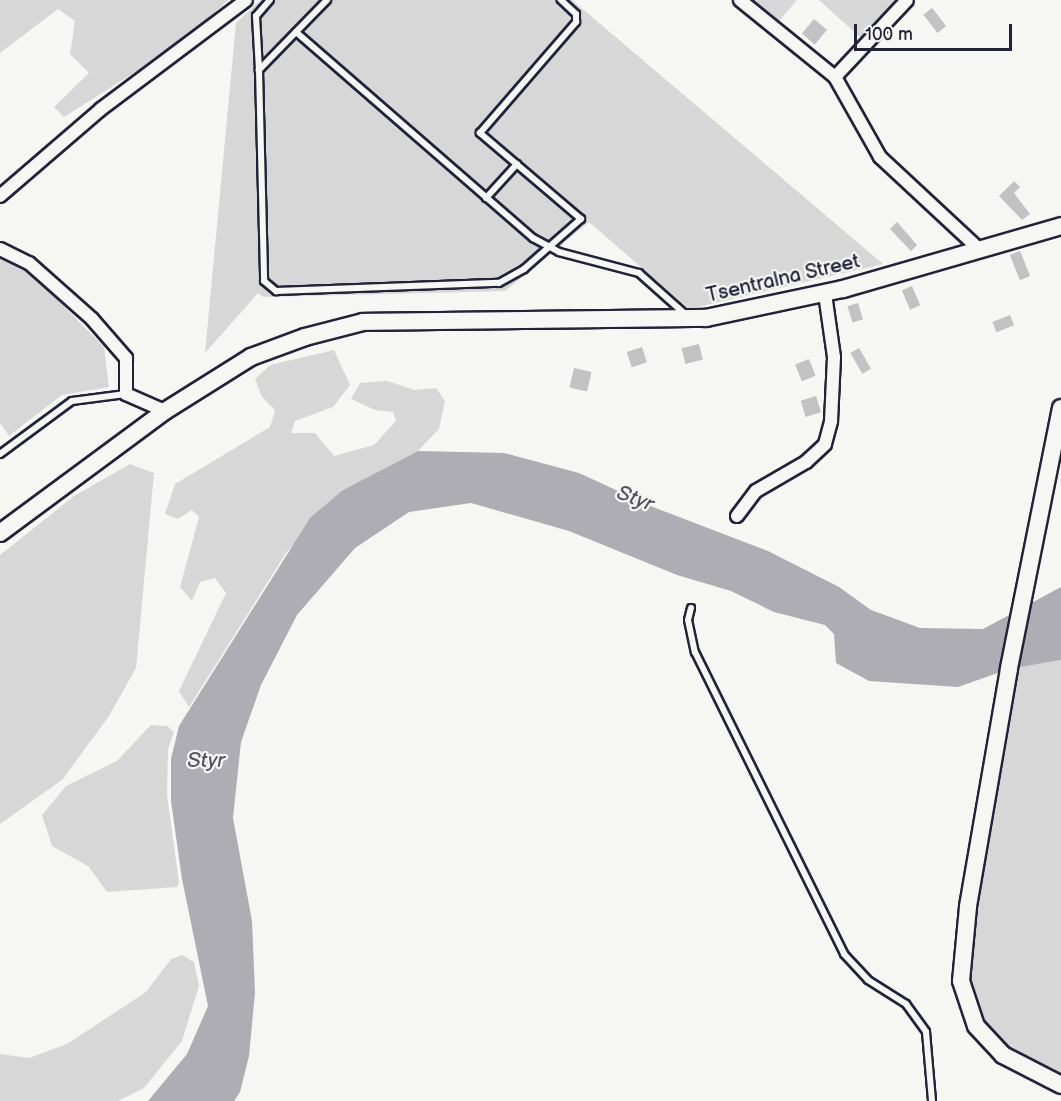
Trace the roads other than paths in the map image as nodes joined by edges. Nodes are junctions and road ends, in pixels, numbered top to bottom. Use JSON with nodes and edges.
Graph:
{"nodes":[{"id":1,"x":270,"y":0,"type":"edge"},
{"id":2,"x":327,"y":0,"type":"edge"},
{"id":3,"x":561,"y":0,"type":"edge"},
{"id":4,"x":740,"y":0,"type":"edge"},
{"id":5,"x":907,"y":0,"type":"edge"},
{"id":6,"x":239,"y":2,"type":"edge"},
{"id":7,"x":296,"y":32,"type":"junction"},
{"id":8,"x":259,"y":70,"type":"junction"},
{"id":9,"x":835,"y":77,"type":"junction"},
{"id":10,"x":517,"y":164,"type":"junction"},
{"id":11,"x":0,"y":196,"type":"edge"},
{"id":12,"x":486,"y":198,"type":"junction"},
{"id":13,"x":1060,"y":227,"type":"edge"},
{"id":14,"x":550,"y":246,"type":"junction"},
{"id":15,"x":0,"y":249,"type":"edge"},
{"id":16,"x":980,"y":250,"type":"junction"},
{"id":17,"x":825,"y":294,"type":"junction"},
{"id":18,"x":690,"y":319,"type":"junction"},
{"id":19,"x":126,"y":394,"type":"junction"},
{"id":20,"x":165,"y":411,"type":"junction"},
{"id":21,"x":1059,"y":417,"type":"edge"},
{"id":22,"x":0,"y":454,"type":"edge"},
{"id":23,"x":737,"y":516,"type":"dead end"},
{"id":24,"x":0,"y":533,"type":"edge"},
{"id":25,"x":691,"y":608,"type":"dead end"},
{"id":26,"x":1061,"y":1085,"type":"edge"},
{"id":27,"x":932,"y":1101,"type":"edge"}],
"edges":[{"from":1,"to":8,"type":"lane"},
{"from":2,"to":7,"type":"lane"},
{"from":3,"to":10,"type":"lane"},
{"from":4,"to":9,"type":"street"},
{"from":5,"to":9,"type":"street"},
{"from":6,"to":11,"type":"street"},
{"from":7,"to":8,"type":"lane"},
{"from":7,"to":12,"type":"lane"},
{"from":8,"to":14,"type":"lane"},
{"from":9,"to":16,"type":"street"},
{"from":10,"to":12,"type":"lane"},
{"from":10,"to":14,"type":"lane"},
{"from":12,"to":14,"type":"lane"},
{"from":13,"to":16,"type":"street","name":"Tsentralna Street"},
{"from":14,"to":18,"type":"lane"},
{"from":15,"to":19,"type":"street"},
{"from":16,"to":17,"type":"street","name":"Tsentralna Street"},
{"from":17,"to":18,"type":"street","name":"Tsentralna Street"},
{"from":17,"to":23,"type":"street"},
{"from":18,"to":20,"type":"street","name":"Tsentralna Street"},
{"from":19,"to":20,"type":"street"},
{"from":19,"to":22,"type":"lane"},
{"from":20,"to":24,"type":"street","name":"Tsentralna Street"},
{"from":21,"to":26,"type":"street"},
{"from":25,"to":27,"type":"lane"}]}
